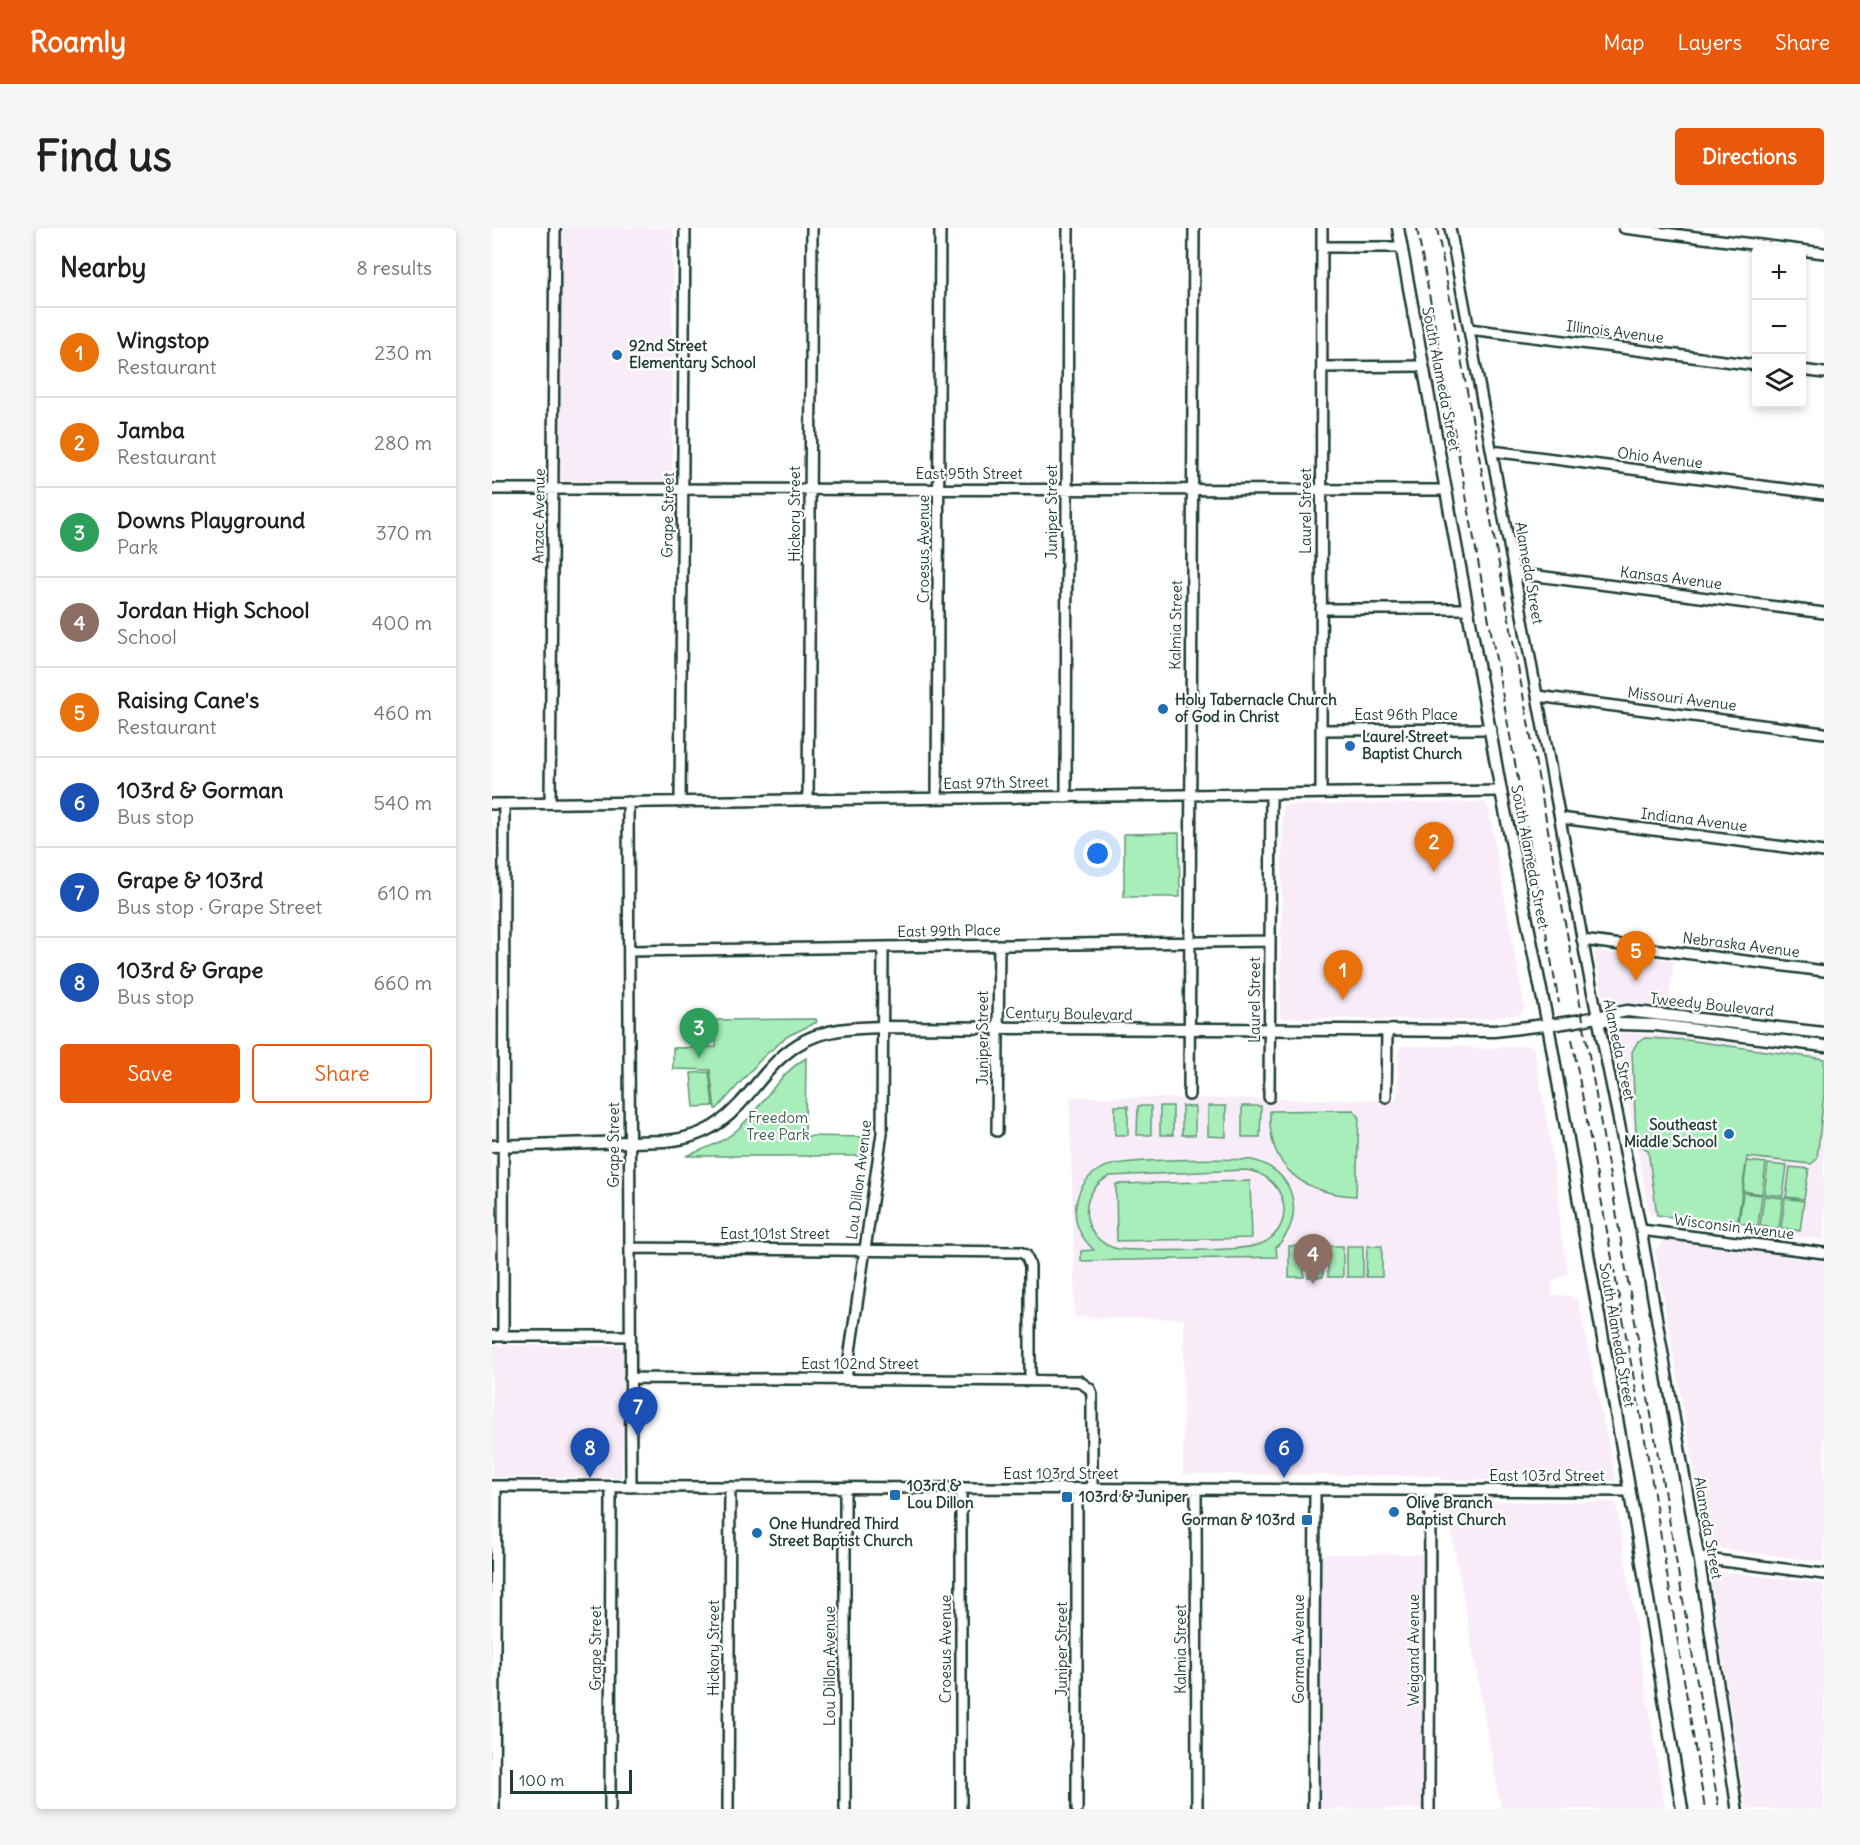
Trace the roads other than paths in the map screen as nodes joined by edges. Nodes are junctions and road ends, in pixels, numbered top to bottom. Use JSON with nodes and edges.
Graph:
{"nodes":[{"id":1,"x":555,"y":228,"type":"edge"},
{"id":2,"x":685,"y":228,"type":"edge"},
{"id":3,"x":812,"y":228,"type":"edge"},
{"id":4,"x":940,"y":228,"type":"edge"},
{"id":5,"x":1068,"y":228,"type":"edge"},
{"id":6,"x":1194,"y":228,"type":"edge"},
{"id":7,"x":1322,"y":228,"type":"edge"},
{"id":8,"x":1398,"y":228,"type":"edge"},
{"id":9,"x":1450,"y":228,"type":"edge"},
{"id":10,"x":1624,"y":228,"type":"edge"},
{"id":11,"x":1322,"y":248,"type":"junction"},
{"id":12,"x":1401,"y":248,"type":"junction"},
{"id":13,"x":1824,"y":253,"type":"edge"},
{"id":14,"x":1469,"y":329,"type":"junction"},
{"id":15,"x":1752,"y":364,"type":"edge"},
{"id":16,"x":1424,"y":366,"type":"junction"},
{"id":17,"x":1322,"y":367,"type":"junction"},
{"id":18,"x":1806,"y":371,"type":"edge"},
{"id":19,"x":1824,"y":373,"type":"edge"},
{"id":20,"x":1491,"y":451,"type":"junction"},
{"id":21,"x":683,"y":488,"type":"junction"},
{"id":22,"x":810,"y":488,"type":"junction"},
{"id":23,"x":1067,"y":488,"type":"junction"},
{"id":24,"x":1193,"y":488,"type":"junction"},
{"id":25,"x":492,"y":489,"type":"edge"},
{"id":26,"x":554,"y":489,"type":"junction"},
{"id":27,"x":940,"y":489,"type":"junction"},
{"id":28,"x":1322,"y":489,"type":"junction"},
{"id":29,"x":1446,"y":489,"type":"junction"},
{"id":30,"x":1824,"y":494,"type":"edge"},
{"id":31,"x":1514,"y":573,"type":"junction"},
{"id":32,"x":1321,"y":609,"type":"junction"},
{"id":33,"x":1468,"y":609,"type":"junction"},
{"id":34,"x":1824,"y":613,"type":"edge"},
{"id":35,"x":1537,"y":696,"type":"junction"},
{"id":36,"x":1491,"y":729,"type":"junction"},
{"id":37,"x":1321,"y":730,"type":"junction"},
{"id":38,"x":1824,"y":733,"type":"edge"},
{"id":39,"x":1501,"y":791,"type":"junction"},
{"id":40,"x":1271,"y":794,"type":"junction"},
{"id":41,"x":1321,"y":794,"type":"junction"},
{"id":42,"x":1190,"y":795,"type":"junction"},
{"id":43,"x":1066,"y":797,"type":"junction"},
{"id":44,"x":937,"y":798,"type":"junction"},
{"id":45,"x":808,"y":800,"type":"junction"},
{"id":46,"x":628,"y":802,"type":"junction"},
{"id":47,"x":680,"y":802,"type":"junction"},
{"id":48,"x":550,"y":803,"type":"junction"},
{"id":49,"x":492,"y":804,"type":"edge"},
{"id":50,"x":504,"y":804,"type":"junction"},
{"id":51,"x":1560,"y":818,"type":"junction"},
{"id":52,"x":1824,"y":852,"type":"edge"},
{"id":53,"x":1582,"y":940,"type":"junction"},
{"id":54,"x":1270,"y":941,"type":"junction"},
{"id":55,"x":1189,"y":942,"type":"junction"},
{"id":56,"x":999,"y":945,"type":"junction"},
{"id":57,"x":883,"y":947,"type":"junction"},
{"id":58,"x":629,"y":951,"type":"junction"},
{"id":59,"x":1824,"y":971,"type":"edge"},
{"id":60,"x":1598,"y":1019,"type":"junction"},
{"id":61,"x":1552,"y":1024,"type":"junction"},
{"id":62,"x":882,"y":1027,"type":"junction"},
{"id":63,"x":998,"y":1029,"type":"junction"},
{"id":64,"x":1189,"y":1030,"type":"junction"},
{"id":65,"x":1270,"y":1031,"type":"junction"},
{"id":66,"x":1387,"y":1031,"type":"junction"},
{"id":67,"x":1824,"y":1033,"type":"edge"},
{"id":68,"x":1824,"y":1046,"type":"edge"},
{"id":69,"x":1189,"y":1095,"type":"dead end"},
{"id":70,"x":1269,"y":1097,"type":"dead end"},
{"id":71,"x":1386,"y":1097,"type":"dead end"},
{"id":72,"x":997,"y":1131,"type":"dead end"},
{"id":73,"x":629,"y":1143,"type":"junction"},
{"id":74,"x":497,"y":1146,"type":"edge"},
{"id":75,"x":1641,"y":1230,"type":"junction"},
{"id":76,"x":630,"y":1248,"type":"junction"},
{"id":77,"x":865,"y":1249,"type":"junction"},
{"id":78,"x":1824,"y":1253,"type":"edge"},
{"id":79,"x":492,"y":1336,"type":"edge"},
{"id":80,"x":503,"y":1336,"type":"junction"},
{"id":81,"x":630,"y":1336,"type":"junction"},
{"id":82,"x":630,"y":1378,"type":"junction"},
{"id":83,"x":846,"y":1378,"type":"junction"},
{"id":84,"x":1030,"y":1379,"type":"junction"},
{"id":85,"x":494,"y":1486,"type":"edge"},
{"id":86,"x":611,"y":1487,"type":"junction"},
{"id":87,"x":631,"y":1487,"type":"junction"},
{"id":88,"x":730,"y":1487,"type":"junction"},
{"id":89,"x":845,"y":1488,"type":"junction"},
{"id":90,"x":961,"y":1488,"type":"junction"},
{"id":91,"x":1077,"y":1489,"type":"junction"},
{"id":92,"x":1092,"y":1489,"type":"junction"},
{"id":93,"x":1196,"y":1489,"type":"junction"},
{"id":94,"x":1315,"y":1490,"type":"junction"},
{"id":95,"x":1430,"y":1490,"type":"junction"},
{"id":96,"x":1630,"y":1491,"type":"junction"},
{"id":97,"x":1699,"y":1558,"type":"junction"},
{"id":98,"x":1824,"y":1574,"type":"edge"},
{"id":99,"x":494,"y":1809,"type":"edge"},
{"id":100,"x":610,"y":1809,"type":"edge"},
{"id":101,"x":728,"y":1809,"type":"edge"},
{"id":102,"x":844,"y":1809,"type":"edge"},
{"id":103,"x":961,"y":1809,"type":"edge"},
{"id":104,"x":1077,"y":1809,"type":"edge"},
{"id":105,"x":1197,"y":1809,"type":"edge"},
{"id":106,"x":1312,"y":1809,"type":"edge"},
{"id":107,"x":1429,"y":1809,"type":"edge"},
{"id":108,"x":1682,"y":1809,"type":"edge"},
{"id":109,"x":1737,"y":1809,"type":"edge"}],
"edges":[{"from":1,"to":26,"type":"street","name":"Anzac Avenue"},
{"from":2,"to":21,"type":"street","name":"Grape Street"},
{"from":3,"to":22,"type":"street","name":"Hickory Street"},
{"from":4,"to":27,"type":"street","name":"Croesus Avenue"},
{"from":5,"to":23,"type":"street","name":"Juniper Street"},
{"from":6,"to":24,"type":"street","name":"Kalmia Street"},
{"from":7,"to":11,"type":"street","name":"Laurel Street"},
{"from":8,"to":12,"type":"main road","name":"South Alameda Street"},
{"from":9,"to":14,"type":"street","name":"Alameda Street"},
{"from":10,"to":13,"type":"street"},
{"from":11,"to":12,"type":"street"},
{"from":11,"to":17,"type":"street","name":"Laurel Street"},
{"from":12,"to":16,"type":"main road","name":"South Alameda Street"},
{"from":14,"to":15,"type":"street","name":"Illinois Avenue"},
{"from":14,"to":20,"type":"street","name":"Alameda Street"},
{"from":16,"to":17,"type":"street"},
{"from":16,"to":29,"type":"main road","name":"South Alameda Street"},
{"from":17,"to":28,"type":"street","name":"Laurel Street"},
{"from":18,"to":19,"type":"street"},
{"from":20,"to":30,"type":"street","name":"Ohio Avenue"},
{"from":20,"to":31,"type":"street","name":"Alameda Street"},
{"from":21,"to":22,"type":"street","name":"East 95th Street"},
{"from":21,"to":26,"type":"street","name":"East 95th Street"},
{"from":21,"to":47,"type":"street","name":"Grape Street"},
{"from":22,"to":27,"type":"street","name":"East 95th Street"},
{"from":22,"to":45,"type":"street","name":"Hickory Street"},
{"from":23,"to":24,"type":"street","name":"East 95th Street"},
{"from":23,"to":27,"type":"street","name":"East 95th Street"},
{"from":23,"to":43,"type":"street","name":"Juniper Street"},
{"from":24,"to":28,"type":"street","name":"East 95th Street"},
{"from":24,"to":42,"type":"street","name":"Kalmia Street"},
{"from":25,"to":26,"type":"street","name":"East 95th Street"},
{"from":26,"to":48,"type":"street","name":"Anzac Avenue"},
{"from":27,"to":44,"type":"street","name":"Croesus Avenue"},
{"from":28,"to":29,"type":"street","name":"East 95th Street"},
{"from":28,"to":32,"type":"street","name":"Laurel Street"},
{"from":29,"to":33,"type":"main road","name":"South Alameda Street"},
{"from":31,"to":34,"type":"street","name":"Kansas Avenue"},
{"from":31,"to":35,"type":"street","name":"Alameda Street"},
{"from":32,"to":33,"type":"street"},
{"from":32,"to":37,"type":"street","name":"Laurel Street"},
{"from":33,"to":36,"type":"main road","name":"South Alameda Street"},
{"from":35,"to":38,"type":"street","name":"Missouri Avenue"},
{"from":35,"to":51,"type":"street","name":"Alameda Street"},
{"from":36,"to":37,"type":"street","name":"East 96th Place"},
{"from":36,"to":39,"type":"main road","name":"South Alameda Street"},
{"from":37,"to":41,"type":"street","name":"Laurel Street"},
{"from":39,"to":41,"type":"street","name":"East 97th Street"},
{"from":39,"to":61,"type":"main road","name":"South Alameda Street"},
{"from":40,"to":41,"type":"street","name":"East 97th Street"},
{"from":40,"to":42,"type":"street","name":"East 97th Street"},
{"from":40,"to":54,"type":"street","name":"Laurel Street"},
{"from":42,"to":43,"type":"street","name":"East 97th Street"},
{"from":42,"to":55,"type":"street","name":"Kalmia Street"},
{"from":43,"to":44,"type":"street","name":"East 97th Street"},
{"from":44,"to":45,"type":"street","name":"East 97th Street"},
{"from":45,"to":47,"type":"street","name":"East 97th Street"},
{"from":46,"to":47,"type":"street","name":"East 97th Street"},
{"from":46,"to":48,"type":"street","name":"East 97th Street"},
{"from":46,"to":58,"type":"street","name":"Grape Street"},
{"from":48,"to":50,"type":"street","name":"East 97th Street"},
{"from":49,"to":50,"type":"street","name":"East 97th Street"},
{"from":50,"to":74,"type":"street"},
{"from":51,"to":52,"type":"street","name":"Indiana Avenue"},
{"from":51,"to":53,"type":"street","name":"Alameda Street"},
{"from":53,"to":59,"type":"street","name":"Nebraska Avenue"},
{"from":53,"to":60,"type":"street","name":"Alameda Street"},
{"from":54,"to":55,"type":"street","name":"East 99th Place"},
{"from":54,"to":65,"type":"street","name":"Laurel Street"},
{"from":55,"to":56,"type":"street","name":"East 99th Place"},
{"from":55,"to":64,"type":"street","name":"Kalmia Street"},
{"from":56,"to":57,"type":"street","name":"East 99th Place"},
{"from":56,"to":63,"type":"street","name":"Juniper Street"},
{"from":57,"to":58,"type":"street","name":"East 99th Place"},
{"from":57,"to":62,"type":"street","name":"Lou Dillon Avenue"},
{"from":58,"to":73,"type":"street","name":"Grape Street"},
{"from":60,"to":61,"type":"main road","name":"Tweedy Boulevard","bridge":true},
{"from":60,"to":67,"type":"main road","name":"Tweedy Boulevard"},
{"from":60,"to":68,"type":"main road","name":"Tweedy Boulevard"},
{"from":60,"to":75,"type":"street","name":"Alameda Street"},
{"from":61,"to":66,"type":"main road","name":"Century Boulevard"},
{"from":61,"to":96,"type":"main road","name":"South Alameda Street"},
{"from":62,"to":63,"type":"main road","name":"Century Boulevard"},
{"from":62,"to":73,"type":"main road","name":"Century Boulevard"},
{"from":62,"to":77,"type":"street","name":"Lou Dillon Avenue"},
{"from":63,"to":64,"type":"main road","name":"Century Boulevard"},
{"from":63,"to":72,"type":"street","name":"Juniper Street"},
{"from":64,"to":65,"type":"main road","name":"Century Boulevard"},
{"from":64,"to":69,"type":"street","name":"Kalmia Street"},
{"from":65,"to":66,"type":"main road","name":"Century Boulevard"},
{"from":65,"to":70,"type":"street","name":"Laurel Street"},
{"from":66,"to":71,"type":"street"},
{"from":73,"to":74,"type":"main road","name":"Century Boulevard"},
{"from":73,"to":76,"type":"street","name":"Grape Street"},
{"from":74,"to":80,"type":"street"},
{"from":75,"to":78,"type":"street","name":"Wisconsin Avenue"},
{"from":75,"to":97,"type":"street","name":"Alameda Street"},
{"from":76,"to":77,"type":"street","name":"East 101st Street"},
{"from":76,"to":81,"type":"street","name":"Grape Street"},
{"from":77,"to":83,"type":"street","name":"Lou Dillon Avenue"},
{"from":77,"to":84,"type":"street","name":"East 101st Street"},
{"from":79,"to":80,"type":"street"},
{"from":80,"to":81,"type":"street"},
{"from":81,"to":82,"type":"street","name":"Grape Street"},
{"from":82,"to":83,"type":"street","name":"East 102nd Street"},
{"from":82,"to":87,"type":"street","name":"Grape Street"},
{"from":83,"to":84,"type":"street","name":"East 102nd Street"},
{"from":84,"to":92,"type":"street","name":"East 102nd Street"},
{"from":85,"to":86,"type":"street","name":"East 103rd Street"},
{"from":85,"to":99,"type":"street"},
{"from":86,"to":87,"type":"street","name":"East 103rd Street"},
{"from":86,"to":100,"type":"street","name":"Grape Street"},
{"from":87,"to":88,"type":"street","name":"East 103rd Street"},
{"from":88,"to":89,"type":"street","name":"East 103rd Street"},
{"from":88,"to":101,"type":"street","name":"Hickory Street"},
{"from":89,"to":90,"type":"street","name":"East 103rd Street"},
{"from":89,"to":102,"type":"street","name":"Lou Dillon Avenue"},
{"from":90,"to":91,"type":"street","name":"East 103rd Street"},
{"from":90,"to":103,"type":"street","name":"Croesus Avenue"},
{"from":91,"to":92,"type":"street","name":"East 103rd Street"},
{"from":91,"to":104,"type":"street","name":"Juniper Street"},
{"from":92,"to":93,"type":"street","name":"East 103rd Street"},
{"from":93,"to":94,"type":"street","name":"East 103rd Street"},
{"from":93,"to":105,"type":"street","name":"Kalmia Street"},
{"from":94,"to":95,"type":"street","name":"East 103rd Street"},
{"from":94,"to":106,"type":"street","name":"Gorman Avenue"},
{"from":95,"to":96,"type":"street","name":"East 103rd Street"},
{"from":95,"to":107,"type":"street","name":"Weigand Avenue"},
{"from":96,"to":108,"type":"main road"},
{"from":97,"to":98,"type":"street"},
{"from":97,"to":109,"type":"street","name":"Alameda Street"}]}
